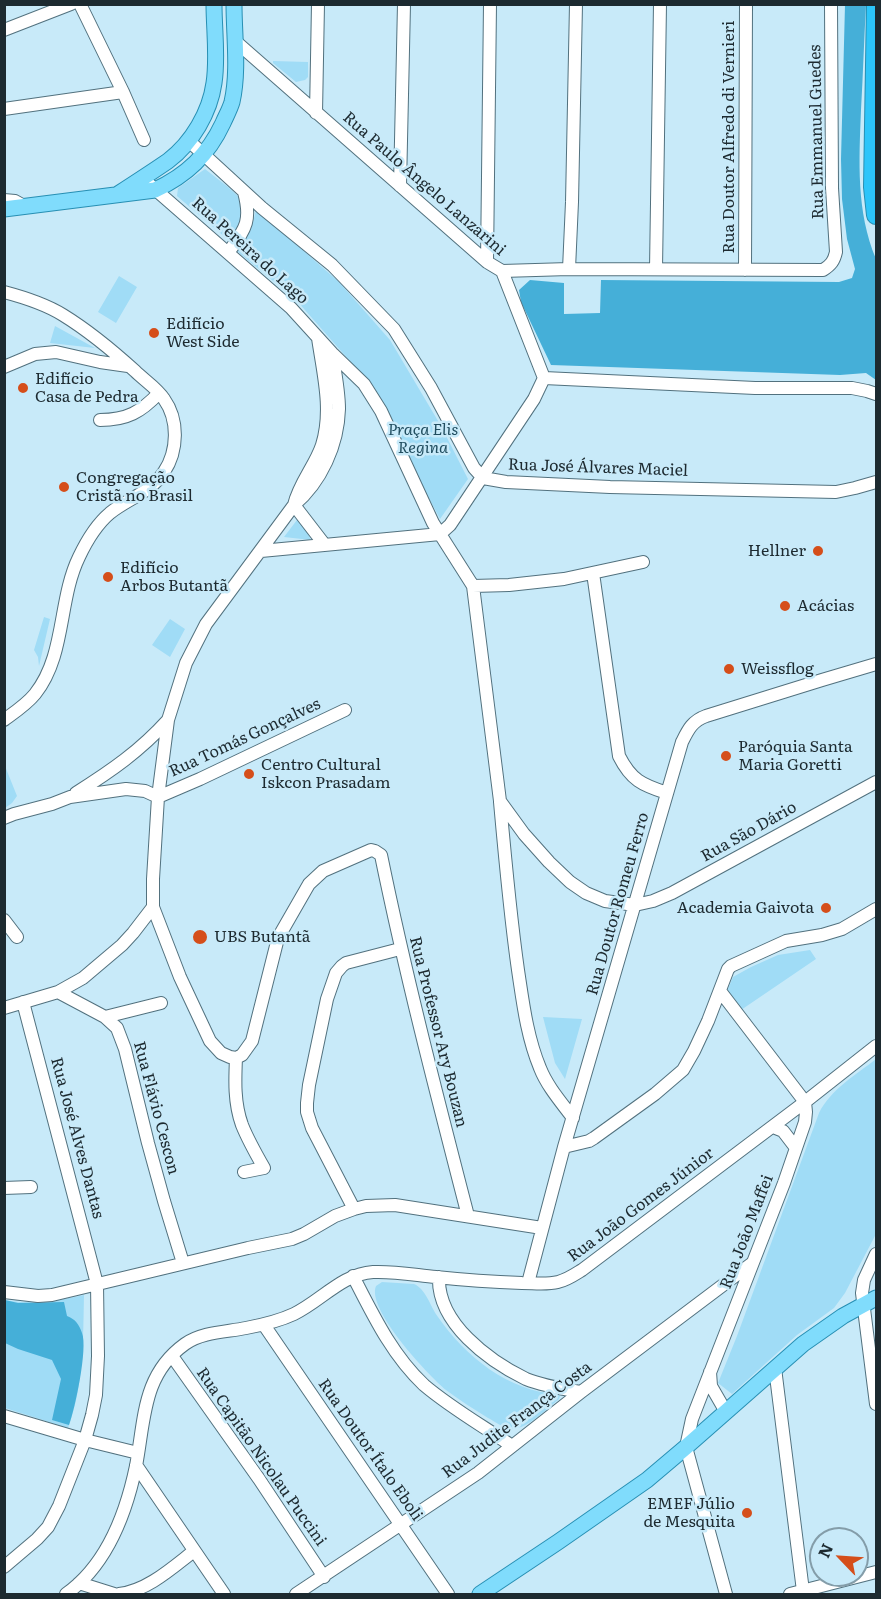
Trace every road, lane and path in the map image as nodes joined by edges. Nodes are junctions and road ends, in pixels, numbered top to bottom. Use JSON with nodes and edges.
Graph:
{"nodes":[{"id":1,"x":71,"y":4,"type":"edge"},
{"id":2,"x":80,"y":4,"type":"edge"},
{"id":3,"x":214,"y":4,"type":"edge"},
{"id":4,"x":234,"y":4,"type":"edge"},
{"id":5,"x":318,"y":4,"type":"edge"},
{"id":6,"x":404,"y":4,"type":"edge"},
{"id":7,"x":490,"y":4,"type":"edge"},
{"id":8,"x":576,"y":4,"type":"edge"},
{"id":9,"x":660,"y":4,"type":"edge"},
{"id":10,"x":746,"y":4,"type":"edge"},
{"id":11,"x":831,"y":4,"type":"edge"},
{"id":12,"x":876,"y":4,"type":"edge"},
{"id":13,"x":4,"y":30,"type":"edge"},
{"id":14,"x":234,"y":40,"type":"junction"},
{"id":15,"x":123,"y":92,"type":"junction"},
{"id":16,"x":4,"y":109,"type":"edge"},
{"id":17,"x":316,"y":113,"type":"junction"},
{"id":18,"x":144,"y":140,"type":"dead end"},
{"id":19,"x":189,"y":141,"type":"junction"},
{"id":20,"x":204,"y":155,"type":"junction"},
{"id":21,"x":142,"y":178,"type":"junction"},
{"id":22,"x":400,"y":186,"type":"junction"},
{"id":23,"x":156,"y":190,"type":"junction"},
{"id":24,"x":244,"y":191,"type":"junction"},
{"id":25,"x":117,"y":195,"type":"junction"},
{"id":26,"x":4,"y":200,"type":"edge"},
{"id":27,"x":24,"y":206,"type":"junction"},
{"id":28,"x":4,"y":209,"type":"edge"},
{"id":29,"x":876,"y":215,"type":"edge"},
{"id":30,"x":228,"y":253,"type":"junction"},
{"id":31,"x":834,"y":260,"type":"joint"},
{"id":32,"x":487,"y":262,"type":"junction"},
{"id":33,"x":569,"y":269,"type":"junction"},
{"id":34,"x":656,"y":269,"type":"junction"},
{"id":35,"x":745,"y":270,"type":"junction"},
{"id":36,"x":502,"y":271,"type":"junction"},
{"id":37,"x":4,"y":292,"type":"edge"},
{"id":38,"x":318,"y":338,"type":"junction"},
{"id":39,"x":332,"y":353,"type":"junction"},
{"id":40,"x":129,"y":366,"type":"junction"},
{"id":41,"x":4,"y":367,"type":"edge"},
{"id":42,"x":544,"y":378,"type":"junction"},
{"id":43,"x":159,"y":393,"type":"junction"},
{"id":44,"x":876,"y":394,"type":"edge"},
{"id":45,"x":100,"y":420,"type":"dead end"},
{"id":46,"x":483,"y":478,"type":"junction"},
{"id":47,"x":876,"y":482,"type":"edge"},
{"id":48,"x":294,"y":505,"type":"junction"},
{"id":49,"x":440,"y":534,"type":"junction"},
{"id":50,"x":324,"y":544,"type":"junction"},
{"id":51,"x":261,"y":551,"type":"junction"},
{"id":52,"x":643,"y":562,"type":"dead end"},
{"id":53,"x":593,"y":573,"type":"junction"},
{"id":54,"x":473,"y":586,"type":"junction"},
{"id":55,"x":876,"y":664,"type":"edge"},
{"id":56,"x":345,"y":710,"type":"dead end"},
{"id":57,"x":4,"y":720,"type":"edge"},
{"id":58,"x":168,"y":720,"type":"junction"},
{"id":59,"x":876,"y":782,"type":"edge"},
{"id":60,"x":668,"y":793,"type":"junction"},
{"id":61,"x":70,"y":797,"type":"junction"},
{"id":62,"x":159,"y":797,"type":"junction"},
{"id":63,"x":500,"y":801,"type":"junction"},
{"id":64,"x":4,"y":818,"type":"edge"},
{"id":65,"x":635,"y":904,"type":"junction"},
{"id":66,"x":153,"y":907,"type":"junction"},
{"id":67,"x":876,"y":909,"type":"edge"},
{"id":68,"x":4,"y":920,"type":"edge"},
{"id":69,"x":16,"y":937,"type":"dead end"},
{"id":70,"x":400,"y":949,"type":"junction"},
{"id":71,"x":720,"y":991,"type":"junction"},
{"id":72,"x":58,"y":992,"type":"junction"},
{"id":73,"x":23,"y":1002,"type":"junction"},
{"id":74,"x":161,"y":1003,"type":"dead end"},
{"id":75,"x":4,"y":1008,"type":"edge"},
{"id":76,"x":105,"y":1017,"type":"junction"},
{"id":77,"x":876,"y":1046,"type":"edge"},
{"id":78,"x":236,"y":1058,"type":"junction"},
{"id":79,"x":806,"y":1102,"type":"junction"},
{"id":80,"x":573,"y":1118,"type":"junction"},
{"id":81,"x":773,"y":1126,"type":"junction"},
{"id":82,"x":564,"y":1147,"type":"junction"},
{"id":83,"x":796,"y":1148,"type":"junction"},
{"id":84,"x":244,"y":1172,"type":"dead end"},
{"id":85,"x":31,"y":1186,"type":"dead end"},
{"id":86,"x":4,"y":1188,"type":"edge"},
{"id":87,"x":354,"y":1209,"type":"junction"},
{"id":88,"x":468,"y":1216,"type":"junction"},
{"id":89,"x":542,"y":1228,"type":"junction"},
{"id":90,"x":874,"y":1259,"type":"edge"},
{"id":91,"x":183,"y":1263,"type":"junction"},
{"id":92,"x":752,"y":1263,"type":"junction"},
{"id":93,"x":353,"y":1276,"type":"junction"},
{"id":94,"x":439,"y":1277,"type":"junction"},
{"id":95,"x":528,"y":1283,"type":"junction"},
{"id":96,"x":98,"y":1284,"type":"junction"},
{"id":97,"x":4,"y":1292,"type":"edge"},
{"id":98,"x":872,"y":1299,"type":"edge"},
{"id":99,"x":264,"y":1325,"type":"junction"},
{"id":100,"x":172,"y":1356,"type":"junction"},
{"id":101,"x":775,"y":1368,"type":"junction"},
{"id":102,"x":710,"y":1371,"type":"junction"},
{"id":103,"x":581,"y":1392,"type":"junction"},
{"id":104,"x":876,"y":1404,"type":"edge"},
{"id":105,"x":726,"y":1412,"type":"junction"},
{"id":106,"x":4,"y":1416,"type":"edge"},
{"id":107,"x":85,"y":1440,"type":"junction"},
{"id":108,"x":512,"y":1446,"type":"junction"},
{"id":109,"x":686,"y":1447,"type":"junction"},
{"id":110,"x":137,"y":1459,"type":"junction"},
{"id":111,"x":400,"y":1524,"type":"junction"},
{"id":112,"x":194,"y":1551,"type":"junction"},
{"id":113,"x":4,"y":1567,"type":"edge"},
{"id":114,"x":876,"y":1572,"type":"edge"},
{"id":115,"x":324,"y":1577,"type":"junction"},
{"id":116,"x":79,"y":1583,"type":"junction"},
{"id":117,"x":803,"y":1590,"type":"junction"},
{"id":118,"x":66,"y":1594,"type":"edge"},
{"id":119,"x":114,"y":1594,"type":"edge"},
{"id":120,"x":119,"y":1594,"type":"edge"},
{"id":121,"x":224,"y":1594,"type":"edge"},
{"id":122,"x":296,"y":1594,"type":"edge"},
{"id":123,"x":448,"y":1594,"type":"edge"},
{"id":124,"x":480,"y":1594,"type":"edge"},
{"id":125,"x":726,"y":1594,"type":"edge"},
{"id":126,"x":790,"y":1594,"type":"edge"}],
"edges":[{"from":1,"to":13,"type":"street"},
{"from":2,"to":15,"type":"street"},
{"from":3,"to":19,"type":"main road"},
{"from":4,"to":14,"type":"main road"},
{"from":5,"to":17,"type":"street"},
{"from":6,"to":22,"type":"street"},
{"from":7,"to":32,"type":"street"},
{"from":8,"to":33,"type":"street"},
{"from":9,"to":34,"type":"street"},
{"from":10,"to":35,"type":"street","name":"Rua Doutor Alfredo di Vernieri"},
{"from":11,"to":31,"type":"street","name":"Rua Emmanuel Guedes"},
{"from":12,"to":29,"type":"highway"},
{"from":14,"to":17,"type":"street","name":"Rua Paulo Ângelo Lanzarini"},
{"from":14,"to":20,"type":"main road"},
{"from":15,"to":16,"type":"street"},
{"from":15,"to":18,"type":"street"},
{"from":17,"to":22,"type":"street","name":"Rua Paulo Ângelo Lanzarini"},
{"from":19,"to":20,"type":"street"},
{"from":19,"to":21,"type":"main road"},
{"from":20,"to":23,"type":"main road"},
{"from":20,"to":24,"type":"street"},
{"from":21,"to":23,"type":"street","name":"Rua Pereira do Lago"},
{"from":21,"to":25,"type":"main road"},
{"from":22,"to":32,"type":"street","name":"Rua Paulo Ângelo Lanzarini"},
{"from":23,"to":25,"type":"main road"},
{"from":23,"to":30,"type":"street","name":"Rua Pereira do Lago"},
{"from":24,"to":30,"type":"street"},
{"from":24,"to":46,"type":"street"},
{"from":25,"to":27,"type":"main road"},
{"from":26,"to":27,"type":"street"},
{"from":27,"to":28,"type":"main road"},
{"from":30,"to":38,"type":"street","name":"Rua Pereira do Lago"},
{"from":31,"to":35,"type":"street","name":"Rua Paulo Ângelo Lanzarini"},
{"from":32,"to":36,"type":"street","name":"Rua Paulo Ângelo Lanzarini"},
{"from":33,"to":34,"type":"street","name":"Rua Paulo Ângelo Lanzarini"},
{"from":33,"to":36,"type":"street","name":"Rua Paulo Ângelo Lanzarini"},
{"from":34,"to":35,"type":"street","name":"Rua Paulo Ângelo Lanzarini"},
{"from":36,"to":42,"type":"street"},
{"from":37,"to":40,"type":"street"},
{"from":38,"to":39,"type":"street","name":"Rua Pereira do Lago"},
{"from":38,"to":48,"type":"street"},
{"from":39,"to":48,"type":"street"},
{"from":39,"to":49,"type":"street","name":"Rua Pereira do Lago"},
{"from":40,"to":41,"type":"street"},
{"from":40,"to":43,"type":"street"},
{"from":42,"to":44,"type":"street"},
{"from":42,"to":46,"type":"street"},
{"from":43,"to":45,"type":"street"},
{"from":43,"to":57,"type":"street"},
{"from":46,"to":47,"type":"street","name":"Rua José Álvares Maciel"},
{"from":46,"to":49,"type":"street"},
{"from":48,"to":50,"type":"street"},
{"from":48,"to":51,"type":"street"},
{"from":49,"to":50,"type":"street"},
{"from":49,"to":54,"type":"street","name":"Rua Pereira do Lago"},
{"from":50,"to":51,"type":"street"},
{"from":51,"to":58,"type":"street"},
{"from":52,"to":53,"type":"street"},
{"from":53,"to":54,"type":"street"},
{"from":53,"to":60,"type":"street"},
{"from":54,"to":63,"type":"street"},
{"from":55,"to":60,"type":"street","name":"Rua Doutor Romeu Ferro"},
{"from":56,"to":62,"type":"street","name":"Rua Tomás Gonçalves"},
{"from":58,"to":61,"type":"street"},
{"from":58,"to":62,"type":"street"},
{"from":59,"to":65,"type":"street","name":"Rua São Dário"},
{"from":60,"to":65,"type":"street","name":"Rua Doutor Romeu Ferro"},
{"from":61,"to":62,"type":"street"},
{"from":61,"to":64,"type":"street"},
{"from":62,"to":66,"type":"street"},
{"from":63,"to":65,"type":"street"},
{"from":63,"to":80,"type":"street"},
{"from":65,"to":80,"type":"street","name":"Rua Doutor Romeu Ferro"},
{"from":66,"to":72,"type":"street"},
{"from":66,"to":78,"type":"street"},
{"from":67,"to":71,"type":"street"},
{"from":68,"to":69,"type":"street"},
{"from":70,"to":78,"type":"street","name":"Rua Professor Ary Bouzan"},
{"from":70,"to":87,"type":"street"},
{"from":70,"to":88,"type":"street","name":"Rua Professor Ary Bouzan"},
{"from":71,"to":79,"type":"street"},
{"from":71,"to":82,"type":"street"},
{"from":72,"to":73,"type":"street"},
{"from":72,"to":76,"type":"street","name":"Rua Flávio Cescon"},
{"from":73,"to":75,"type":"street"},
{"from":73,"to":96,"type":"street","name":"Rua José Alves Dantas"},
{"from":74,"to":76,"type":"street"},
{"from":76,"to":91,"type":"street","name":"Rua Flávio Cescon"},
{"from":77,"to":79,"type":"street","name":"Rua João Gomes Júnior"},
{"from":78,"to":84,"type":"street"},
{"from":79,"to":81,"type":"street","name":"Rua João Gomes Júnior"},
{"from":79,"to":83,"type":"street","name":"Rua João Maffei"},
{"from":80,"to":82,"type":"street","name":"Rua Doutor Romeu Ferro"},
{"from":81,"to":83,"type":"street"},
{"from":81,"to":95,"type":"street","name":"Rua João Gomes Júnior"},
{"from":82,"to":89,"type":"street","name":"Rua Doutor Romeu Ferro"},
{"from":83,"to":92,"type":"street","name":"Rua João Maffei"},
{"from":85,"to":86,"type":"street"},
{"from":87,"to":88,"type":"street"},
{"from":87,"to":91,"type":"street"},
{"from":88,"to":89,"type":"street"},
{"from":89,"to":95,"type":"street","name":"Rua Doutor Romeu Ferro"},
{"from":90,"to":98,"type":"street"},
{"from":91,"to":96,"type":"street"},
{"from":92,"to":102,"type":"street","name":"Rua João Maffei"},
{"from":92,"to":103,"type":"street","name":"Rua Judite França Costa"},
{"from":93,"to":94,"type":"street","name":"Rua João Gomes Júnior"},
{"from":93,"to":99,"type":"street","name":"Rua João Gomes Júnior"},
{"from":93,"to":108,"type":"street"},
{"from":94,"to":95,"type":"street","name":"Rua João Gomes Júnior"},
{"from":94,"to":103,"type":"street"},
{"from":96,"to":97,"type":"street"},
{"from":96,"to":107,"type":"street","name":"Rua José Alves Dantas"},
{"from":98,"to":101,"type":"main road"},
{"from":98,"to":104,"type":"street"},
{"from":99,"to":100,"type":"street","name":"Rua João Gomes Júnior"},
{"from":99,"to":111,"type":"street","name":"Rua Doutor Ítalo Eboli"},
{"from":100,"to":110,"type":"street","name":"Rua João Gomes Júnior"},
{"from":100,"to":115,"type":"street","name":"Rua Capitão Nicolau Puccini"},
{"from":101,"to":105,"type":"main road"},
{"from":101,"to":117,"type":"street"},
{"from":102,"to":105,"type":"street"},
{"from":102,"to":109,"type":"street","name":"Rua João Maffei"},
{"from":103,"to":108,"type":"street","name":"Rua Judite França Costa"},
{"from":105,"to":109,"type":"main road"},
{"from":106,"to":107,"type":"street"},
{"from":107,"to":110,"type":"street"},
{"from":107,"to":113,"type":"street","name":"Rua José Alves Dantas"},
{"from":108,"to":111,"type":"street","name":"Rua Judite França Costa"},
{"from":109,"to":124,"type":"main road"},
{"from":109,"to":125,"type":"street"},
{"from":110,"to":112,"type":"street"},
{"from":110,"to":116,"type":"street","name":"Rua João Gomes Júnior"},
{"from":111,"to":115,"type":"street","name":"Rua Judite França Costa"},
{"from":111,"to":123,"type":"street","name":"Rua Doutor Ítalo Eboli"},
{"from":112,"to":120,"type":"street"},
{"from":112,"to":121,"type":"street"},
{"from":114,"to":117,"type":"street"},
{"from":115,"to":122,"type":"street","name":"Rua Judite França Costa"},
{"from":116,"to":118,"type":"street","name":"Rua João Gomes Júnior"},
{"from":116,"to":119,"type":"street"},
{"from":117,"to":126,"type":"street"}]}
